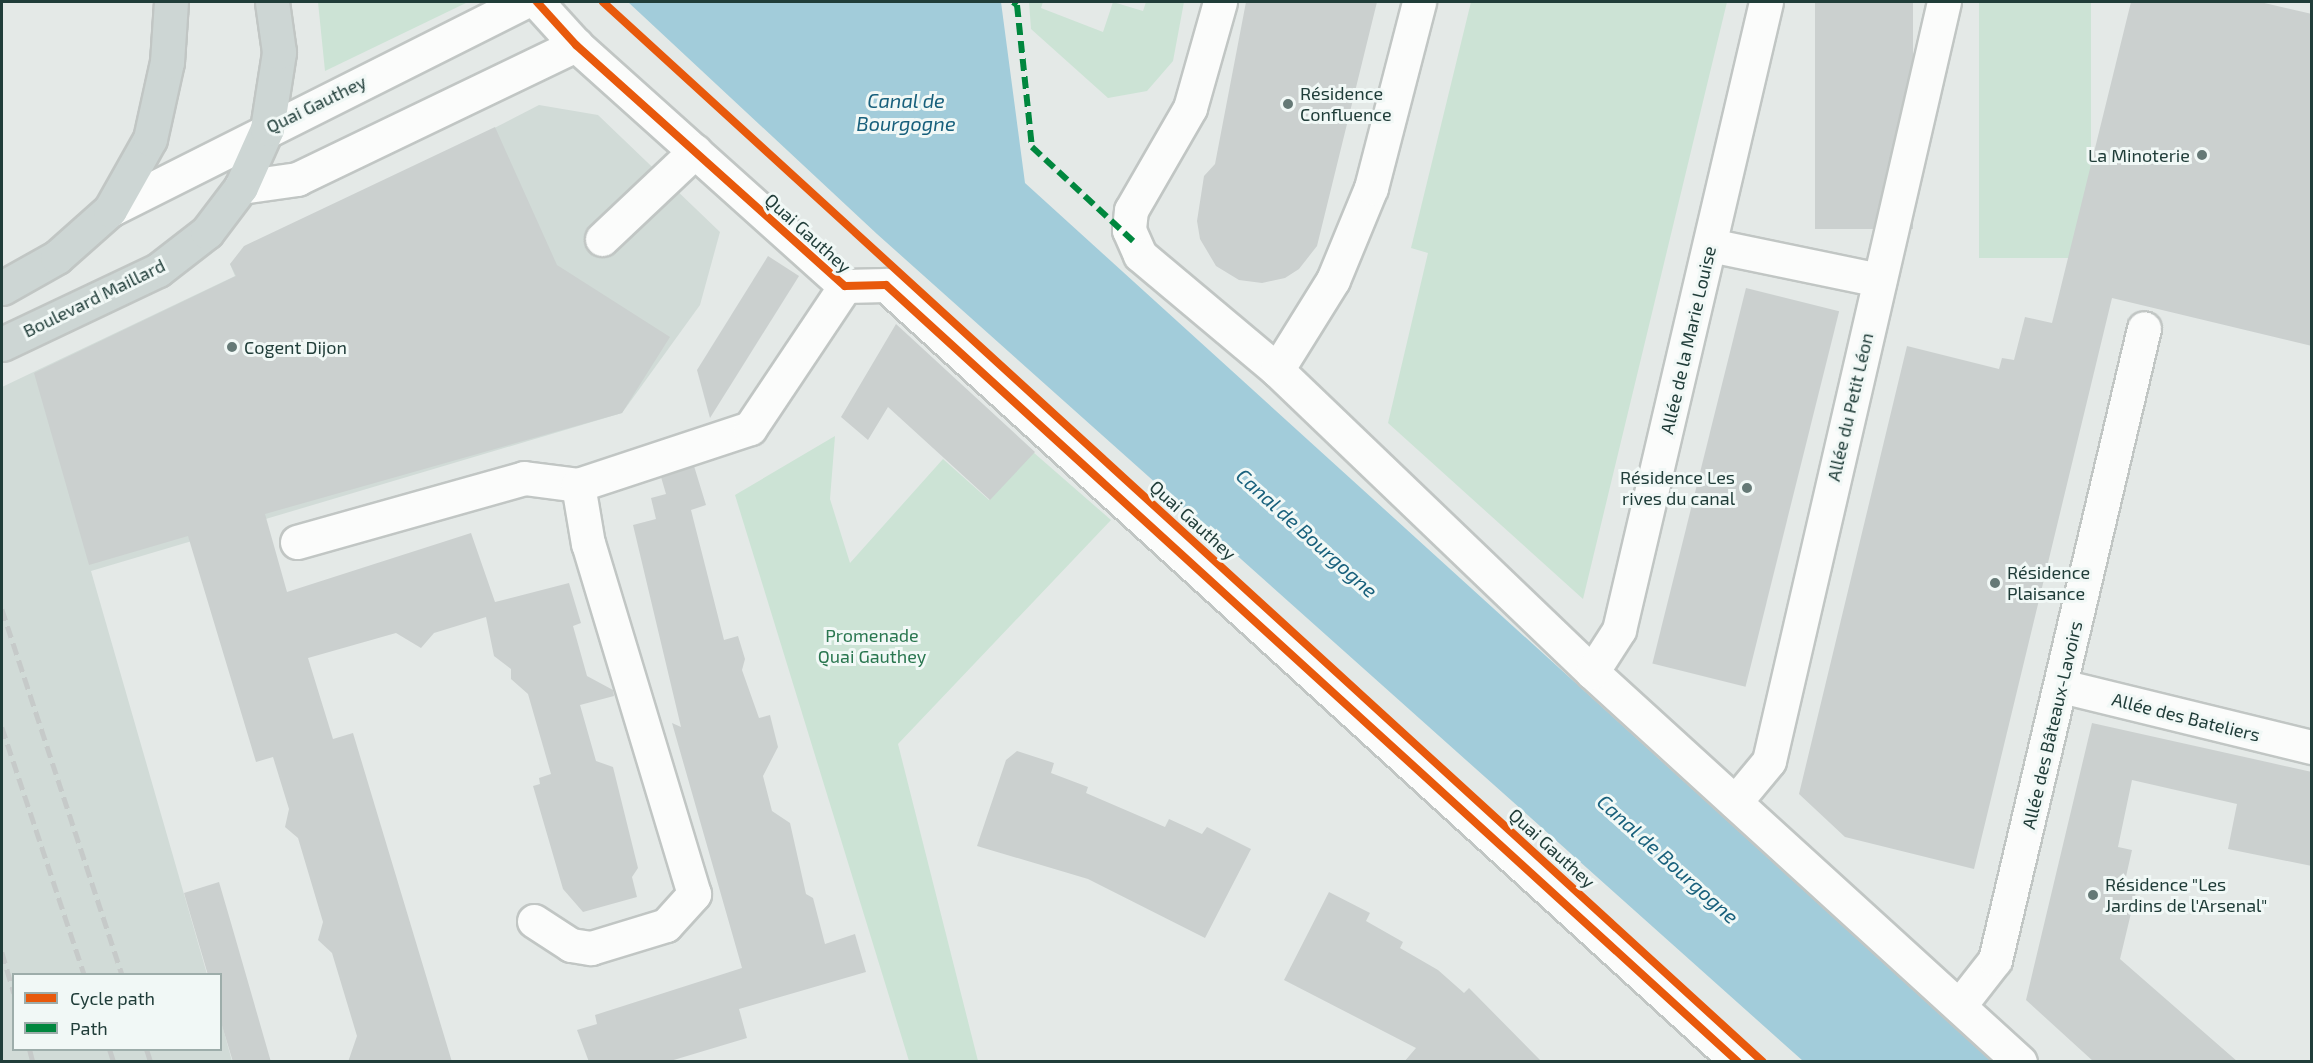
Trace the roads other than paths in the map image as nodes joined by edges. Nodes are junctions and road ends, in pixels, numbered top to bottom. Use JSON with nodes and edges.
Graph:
{"nodes":[{"id":1,"x":171,"y":2,"type":"edge"},
{"id":2,"x":272,"y":2,"type":"edge"},
{"id":3,"x":524,"y":2,"type":"edge"},
{"id":4,"x":537,"y":2,"type":"edge"},
{"id":5,"x":1220,"y":2,"type":"edge"},
{"id":6,"x":1419,"y":2,"type":"edge"},
{"id":7,"x":1766,"y":2,"type":"edge"},
{"id":8,"x":1944,"y":2,"type":"edge"},
{"id":9,"x":576,"y":45,"type":"junction"},
{"id":10,"x":267,"y":129,"type":"junction"},
{"id":11,"x":695,"y":151,"type":"junction"},
{"id":12,"x":241,"y":187,"type":"junction"},
{"id":13,"x":110,"y":210,"type":"junction"},
{"id":14,"x":602,"y":239,"type":"dead end"},
{"id":15,"x":1710,"y":244,"type":"junction"},
{"id":16,"x":1879,"y":280,"type":"junction"},
{"id":17,"x":845,"y":286,"type":"junction"},
{"id":18,"x":2,"y":288,"type":"edge"},
{"id":19,"x":2144,"y":328,"type":"dead end"},
{"id":20,"x":6,"y":341,"type":"edge"},
{"id":21,"x":1276,"y":370,"type":"junction"},
{"id":22,"x":578,"y":485,"type":"junction"},
{"id":23,"x":297,"y":542,"type":"dead end"},
{"id":24,"x":1592,"y":672,"type":"junction"},
{"id":25,"x":2061,"y":686,"type":"junction"},
{"id":26,"x":2312,"y":747,"type":"edge"},
{"id":27,"x":1736,"y":802,"type":"junction"},
{"id":28,"x":534,"y":921,"type":"dead end"},
{"id":29,"x":1959,"y":1005,"type":"junction"},
{"id":30,"x":1737,"y":1062,"type":"edge"},
{"id":31,"x":2020,"y":1062,"type":"edge"}],
"edges":[{"from":1,"to":13,"type":"main road"},
{"from":2,"to":10,"type":"main road","name":"Boulevard Maillard"},
{"from":3,"to":10,"type":"street","name":"Quai Gauthey"},
{"from":4,"to":9,"type":"street","name":"Quai Gauthey"},
{"from":5,"to":21,"type":"street"},
{"from":6,"to":21,"type":"street"},
{"from":7,"to":15,"type":"street","name":"Allée de la Marie Louise"},
{"from":8,"to":16,"type":"street","name":"Allée du Petit Léon"},
{"from":9,"to":11,"type":"street","name":"Quai Gauthey"},
{"from":9,"to":12,"type":"street"},
{"from":10,"to":12,"type":"main road","name":"Boulevard Maillard"},
{"from":10,"to":13,"type":"street","name":"Quai Gauthey"},
{"from":11,"to":14,"type":"street"},
{"from":11,"to":17,"type":"street","name":"Quai Gauthey"},
{"from":12,"to":20,"type":"main road","name":"Boulevard Maillard"},
{"from":13,"to":18,"type":"main road"},
{"from":15,"to":16,"type":"street"},
{"from":15,"to":24,"type":"street","name":"Allée de la Marie Louise"},
{"from":16,"to":27,"type":"street","name":"Allée du Petit Léon"},
{"from":17,"to":22,"type":"street","name":"Quai Gauthey"},
{"from":17,"to":30,"type":"street","name":"Quai Gauthey"},
{"from":19,"to":25,"type":"street","name":"Allée des Bâteaux-Lavoirs"},
{"from":21,"to":24,"type":"street"},
{"from":22,"to":23,"type":"street"},
{"from":22,"to":28,"type":"street"},
{"from":24,"to":27,"type":"street"},
{"from":25,"to":26,"type":"street","name":"Allée des Bateliers"},
{"from":25,"to":29,"type":"street","name":"Allée des Bâteaux-Lavoirs"},
{"from":27,"to":29,"type":"street"},
{"from":29,"to":31,"type":"street"}]}
